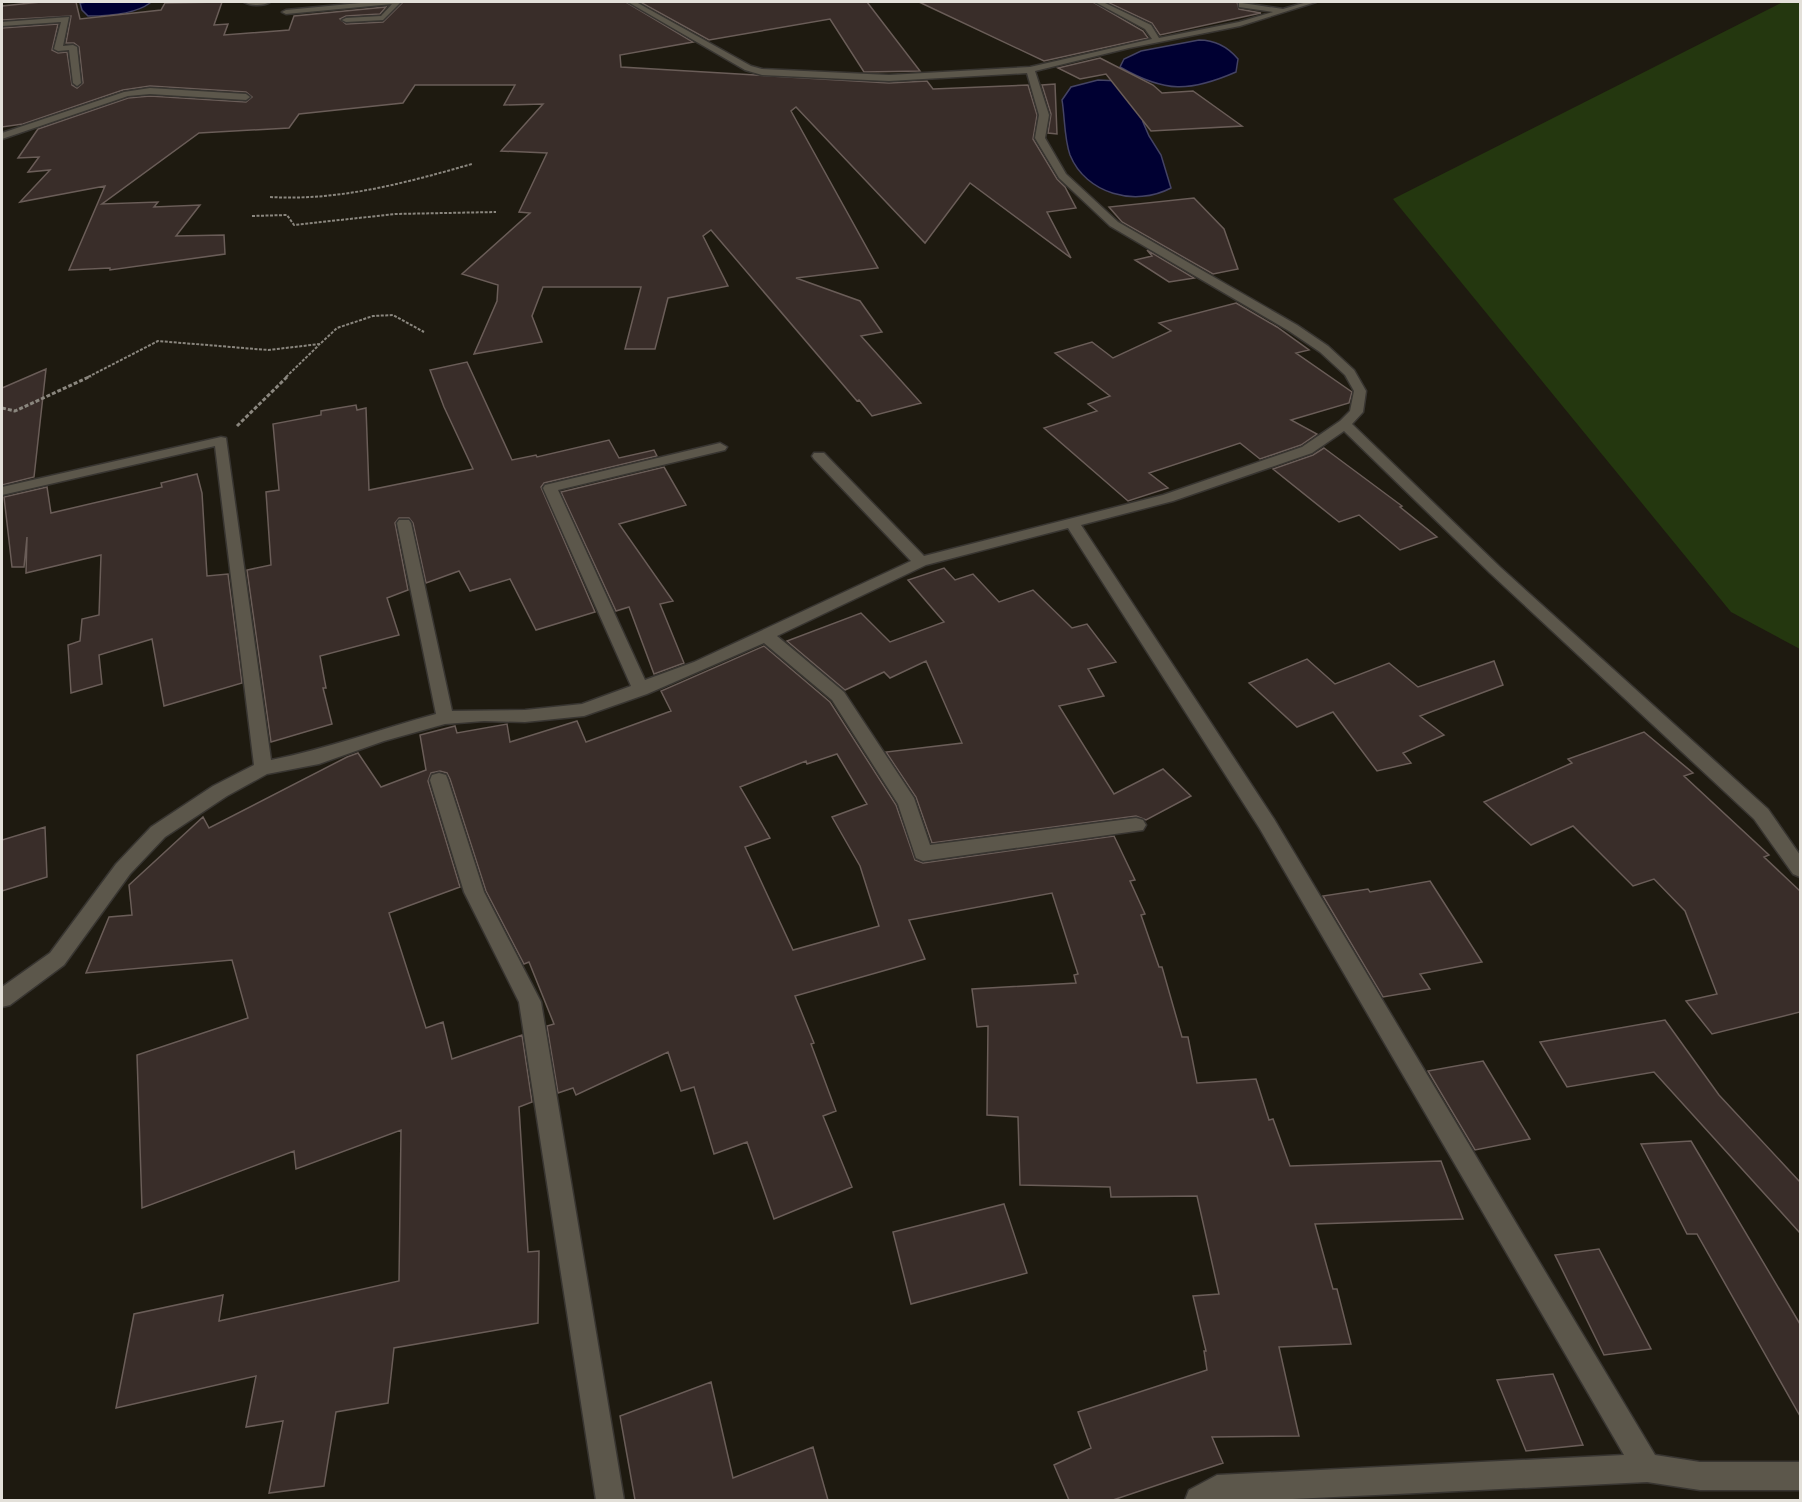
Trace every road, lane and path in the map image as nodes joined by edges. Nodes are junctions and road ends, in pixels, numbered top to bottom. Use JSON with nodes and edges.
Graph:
{"nodes":[{"id":1,"x":248,"y":2,"type":"edge"},
{"id":2,"x":266,"y":2,"type":"edge"},
{"id":3,"x":389,"y":2,"type":"edge"},
{"id":4,"x":398,"y":2,"type":"edge"},
{"id":5,"x":631,"y":2,"type":"edge"},
{"id":6,"x":1098,"y":2,"type":"edge"},
{"id":7,"x":1313,"y":2,"type":"edge"},
{"id":8,"x":1242,"y":5,"type":"dead end"},
{"id":9,"x":286,"y":12,"type":"dead end"},
{"id":10,"x":1285,"y":12,"type":"junction"},
{"id":11,"x":346,"y":20,"type":"dead end"},
{"id":12,"x":2,"y":24,"type":"edge"},
{"id":13,"x":1157,"y":40,"type":"junction"},
{"id":14,"x":1030,"y":70,"type":"junction"},
{"id":15,"x":77,"y":83,"type":"dead end"},
{"id":16,"x":246,"y":97,"type":"dead end"},
{"id":17,"x":2,"y":136,"type":"edge"},
{"id":18,"x":472,"y":164,"type":"dead end"},
{"id":19,"x":270,"y":197,"type":"dead end"},
{"id":20,"x":496,"y":212,"type":"dead end"},
{"id":21,"x":252,"y":216,"type":"dead end"},
{"id":22,"x":424,"y":332,"type":"dead end"},
{"id":23,"x":320,"y":344,"type":"junction"},
{"id":24,"x":2,"y":408,"type":"edge"},
{"id":25,"x":1345,"y":424,"type":"junction"},
{"id":26,"x":221,"y":441,"type":"junction"},
{"id":27,"x":720,"y":447,"type":"dead end"},
{"id":28,"x":819,"y":456,"type":"dead end"},
{"id":29,"x":2,"y":491,"type":"edge"},
{"id":30,"x":404,"y":523,"type":"dead end"},
{"id":31,"x":1072,"y":523,"type":"junction"},
{"id":32,"x":921,"y":562,"type":"junction"},
{"id":33,"x":765,"y":635,"type":"junction"},
{"id":34,"x":641,"y":690,"type":"junction"},
{"id":35,"x":445,"y":718,"type":"junction"},
{"id":36,"x":263,"y":768,"type":"junction"},
{"id":37,"x":439,"y":780,"type":"dead end"},
{"id":38,"x":1136,"y":825,"type":"dead end"},
{"id":39,"x":1800,"y":869,"type":"edge"},
{"id":40,"x":2,"y":998,"type":"edge"},
{"id":41,"x":1647,"y":1468,"type":"junction"},
{"id":42,"x":1800,"y":1476,"type":"edge"},
{"id":43,"x":610,"y":1500,"type":"edge"},
{"id":44,"x":1199,"y":1500,"type":"edge"}],
"edges":[{"from":1,"to":2,"type":"street"},
{"from":3,"to":9,"type":"street"},
{"from":4,"to":11,"type":"street"},
{"from":5,"to":14,"type":"street"},
{"from":6,"to":13,"type":"street"},
{"from":7,"to":10,"type":"street"},
{"from":8,"to":10,"type":"street"},
{"from":10,"to":13,"type":"street"},
{"from":12,"to":15,"type":"street"},
{"from":13,"to":14,"type":"street"},
{"from":14,"to":25,"type":"street"},
{"from":16,"to":17,"type":"street"},
{"from":18,"to":19,"type":"path"},
{"from":20,"to":21,"type":"path"},
{"from":22,"to":23,"type":"path"},
{"from":23,"to":24,"type":"path"},
{"from":23,"to":26,"type":"path"},
{"from":25,"to":31,"type":"street"},
{"from":25,"to":39,"type":"street"},
{"from":26,"to":29,"type":"street"},
{"from":26,"to":36,"type":"street"},
{"from":27,"to":34,"type":"street"},
{"from":28,"to":32,"type":"street"},
{"from":30,"to":35,"type":"street"},
{"from":31,"to":32,"type":"street"},
{"from":31,"to":41,"type":"street"},
{"from":32,"to":33,"type":"street"},
{"from":33,"to":34,"type":"street"},
{"from":33,"to":38,"type":"street"},
{"from":34,"to":35,"type":"street"},
{"from":35,"to":36,"type":"street"},
{"from":36,"to":40,"type":"street"},
{"from":37,"to":43,"type":"street"},
{"from":41,"to":42,"type":"street"},
{"from":41,"to":44,"type":"street"}]}
